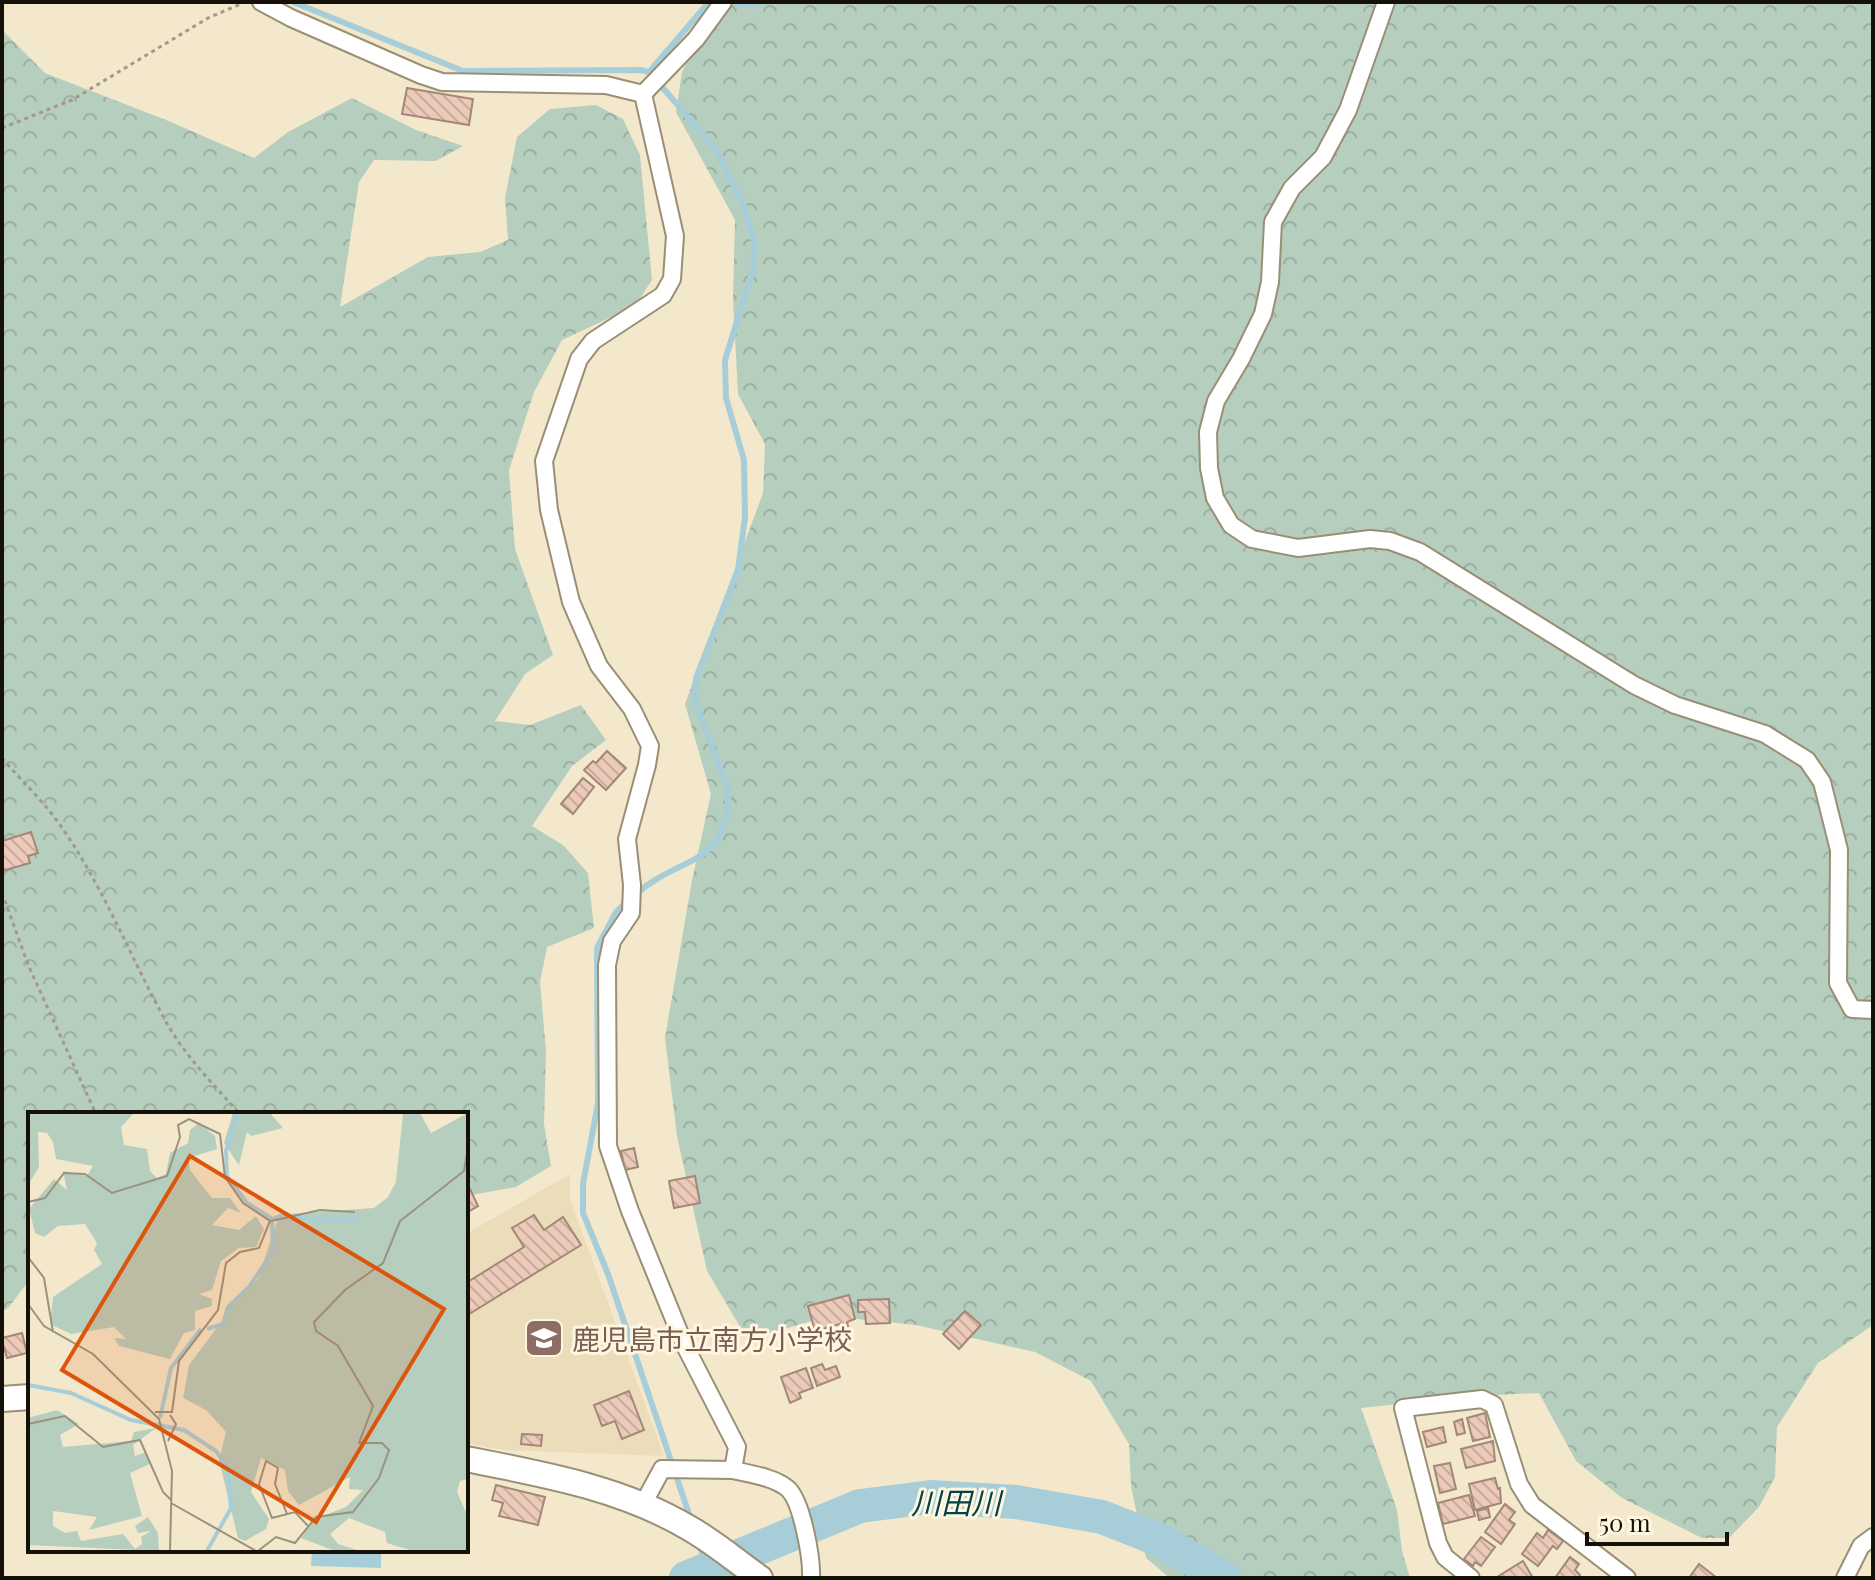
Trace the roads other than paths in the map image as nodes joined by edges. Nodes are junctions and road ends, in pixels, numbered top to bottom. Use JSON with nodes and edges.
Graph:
{"nodes":[{"id":1,"x":261,"y":2,"type":"edge"},
{"id":2,"x":723,"y":2,"type":"edge"},
{"id":3,"x":1386,"y":2,"type":"edge"},
{"id":4,"x":652,"y":84,"type":"junction"},
{"id":5,"x":1873,"y":1010,"type":"edge"},
{"id":6,"x":28,"y":1397,"type":"edge"},
{"id":7,"x":2,"y":1399,"type":"edge"},
{"id":8,"x":468,"y":1459,"type":"edge"},
{"id":9,"x":733,"y":1470,"type":"junction"},
{"id":10,"x":642,"y":1506,"type":"junction"},
{"id":11,"x":1873,"y":1537,"type":"edge"},
{"id":12,"x":812,"y":1572,"type":"edge"},
{"id":13,"x":760,"y":1578,"type":"edge"},
{"id":14,"x":1471,"y":1578,"type":"edge"},
{"id":15,"x":1627,"y":1578,"type":"edge"},
{"id":16,"x":1845,"y":1578,"type":"edge"}],
"edges":[{"from":1,"to":4,"type":"street"},
{"from":2,"to":4,"type":"street"},
{"from":3,"to":5,"type":"street"},
{"from":4,"to":9,"type":"street"},
{"from":6,"to":7,"type":"main road"},
{"from":8,"to":10,"type":"main road"},
{"from":9,"to":10,"type":"street"},
{"from":9,"to":12,"type":"street"},
{"from":10,"to":13,"type":"main road"},
{"from":11,"to":16,"type":"street"},
{"from":14,"to":15,"type":"street"}]}
